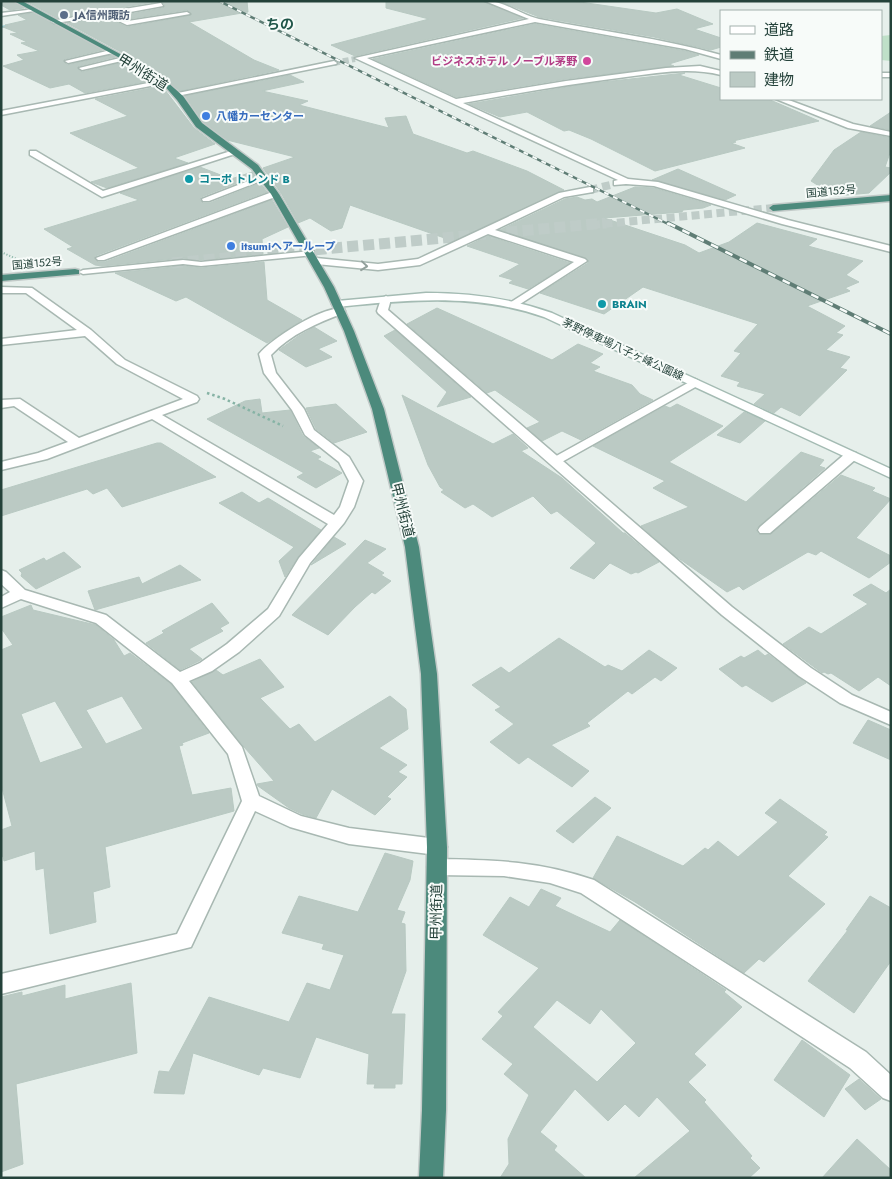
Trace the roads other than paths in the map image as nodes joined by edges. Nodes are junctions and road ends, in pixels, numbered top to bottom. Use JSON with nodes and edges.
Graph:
{"nodes":[{"id":1,"x":17,"y":1,"type":"edge"},
{"id":2,"x":488,"y":1,"type":"edge"},
{"id":3,"x":161,"y":5,"type":"dead end"},
{"id":4,"x":34,"y":10,"type":"junction"},
{"id":5,"x":186,"y":14,"type":"dead end"},
{"id":6,"x":1,"y":15,"type":"edge"},
{"id":7,"x":107,"y":15,"type":"junction"},
{"id":8,"x":535,"y":20,"type":"junction"},
{"id":9,"x":54,"y":21,"type":"junction"},
{"id":10,"x":110,"y":52,"type":"junction"},
{"id":11,"x":712,"y":54,"type":"junction"},
{"id":12,"x":720,"y":57,"type":"edge"},
{"id":13,"x":124,"y":59,"type":"junction"},
{"id":14,"x":68,"y":61,"type":"dead end"},
{"id":15,"x":334,"y":63,"type":"tunnel mouth"},
{"id":16,"x":82,"y":68,"type":"dead end"},
{"id":17,"x":702,"y":68,"type":"junction"},
{"id":18,"x":720,"y":73,"type":"edge"},
{"id":19,"x":164,"y":82,"type":"junction"},
{"id":20,"x":177,"y":94,"type":"junction"},
{"id":21,"x":783,"y":100,"type":"edge"},
{"id":22,"x":453,"y":102,"type":"junction"},
{"id":23,"x":1,"y":113,"type":"edge"},
{"id":24,"x":891,"y":134,"type":"edge"},
{"id":25,"x":34,"y":153,"type":"dead end"},
{"id":26,"x":234,"y":153,"type":"junction"},
{"id":27,"x":264,"y":178,"type":"junction"},
{"id":28,"x":626,"y":181,"type":"junction"},
{"id":29,"x":610,"y":185,"type":"tunnel mouth"},
{"id":30,"x":590,"y":190,"type":"tunnel mouth"},
{"id":31,"x":275,"y":194,"type":"junction"},
{"id":32,"x":891,"y":198,"type":"edge"},
{"id":33,"x":206,"y":199,"type":"dead end"},
{"id":34,"x":773,"y":208,"type":"tunnel mouth"},
{"id":35,"x":489,"y":231,"type":"junction"},
{"id":36,"x":891,"y":249,"type":"edge"},
{"id":37,"x":313,"y":257,"type":"junction"},
{"id":38,"x":101,"y":258,"type":"dead end"},
{"id":39,"x":79,"y":272,"type":"joint"},
{"id":40,"x":1,"y":278,"type":"edge"},
{"id":41,"x":1,"y":290,"type":"edge"},
{"id":42,"x":386,"y":299,"type":"junction"},
{"id":43,"x":514,"y":304,"type":"junction"},
{"id":44,"x":339,"y":308,"type":"junction"},
{"id":45,"x":87,"y":332,"type":"junction"},
{"id":46,"x":1,"y":342,"type":"edge"},
{"id":47,"x":695,"y":383,"type":"junction"},
{"id":48,"x":1,"y":404,"type":"edge"},
{"id":49,"x":154,"y":415,"type":"junction"},
{"id":50,"x":78,"y":443,"type":"junction"},
{"id":51,"x":851,"y":456,"type":"junction"},
{"id":52,"x":555,"y":460,"type":"junction"},
{"id":53,"x":1,"y":466,"type":"edge"},
{"id":54,"x":891,"y":474,"type":"edge"},
{"id":55,"x":337,"y":523,"type":"junction"},
{"id":56,"x":765,"y":530,"type":"dead end"},
{"id":57,"x":1,"y":575,"type":"edge"},
{"id":58,"x":20,"y":593,"type":"junction"},
{"id":59,"x":1,"y":603,"type":"edge"},
{"id":60,"x":178,"y":679,"type":"junction"},
{"id":61,"x":891,"y":719,"type":"edge"},
{"id":62,"x":251,"y":801,"type":"junction"},
{"id":63,"x":437,"y":857,"type":"junction"},
{"id":64,"x":1,"y":984,"type":"edge"},
{"id":65,"x":891,"y":1090,"type":"edge"},
{"id":66,"x":431,"y":1178,"type":"edge"}],
"edges":[{"from":1,"to":4,"type":"highway","name":"甲州街道"},
{"from":2,"to":8,"type":"street"},
{"from":3,"to":7,"type":"street"},
{"from":4,"to":6,"type":"lane"},
{"from":4,"to":9,"type":"highway","name":"甲州街道"},
{"from":5,"to":7,"type":"street"},
{"from":7,"to":9,"type":"street"},
{"from":8,"to":11,"type":"street"},
{"from":8,"to":22,"type":"street"},
{"from":9,"to":10,"type":"highway","name":"甲州街道"},
{"from":10,"to":13,"type":"highway","name":"甲州街道"},
{"from":10,"to":14,"type":"lane"},
{"from":11,"to":12,"type":"street"},
{"from":11,"to":17,"type":"street"},
{"from":13,"to":16,"type":"lane"},
{"from":13,"to":19,"type":"highway","name":"甲州街道"},
{"from":15,"to":20,"type":"street"},
{"from":17,"to":18,"type":"street"},
{"from":17,"to":22,"type":"street"},
{"from":19,"to":20,"type":"highway","name":"甲州街道"},
{"from":19,"to":23,"type":"street"},
{"from":20,"to":26,"type":"highway","name":"甲州街道"},
{"from":21,"to":24,"type":"street"},
{"from":22,"to":28,"type":"street"},
{"from":25,"to":26,"type":"street"},
{"from":26,"to":27,"type":"highway","name":"甲州街道"},
{"from":27,"to":31,"type":"highway","name":"甲州街道"},
{"from":27,"to":33,"type":"street"},
{"from":28,"to":29,"type":"street"},
{"from":28,"to":36,"type":"street"},
{"from":30,"to":35,"type":"street"},
{"from":31,"to":37,"type":"highway","name":"甲州街道"},
{"from":31,"to":38,"type":"street"},
{"from":32,"to":34,"type":"highway","name":"国道152号"},
{"from":37,"to":35,"type":"street","one_way":true},
{"from":35,"to":43,"type":"street"},
{"from":37,"to":39,"type":"lane"},
{"from":37,"to":44,"type":"highway","name":"甲州街道"},
{"from":39,"to":40,"type":"highway","name":"国道152号"},
{"from":41,"to":45,"type":"street"},
{"from":42,"to":43,"type":"street","name":"茅野停車場八子ヶ峰公園線"},
{"from":42,"to":44,"type":"street","name":"茅野停車場八子ヶ峰公園線"},
{"from":42,"to":52,"type":"street"},
{"from":43,"to":47,"type":"street","name":"茅野停車場八子ヶ峰公園線"},
{"from":44,"to":55,"type":"street","name":"茅野停車場八子ヶ峰公園線"},
{"from":44,"to":63,"type":"highway","name":"甲州街道"},
{"from":45,"to":46,"type":"street"},
{"from":45,"to":49,"type":"street"},
{"from":47,"to":51,"type":"street","name":"茅野停車場八子ヶ峰公園線"},
{"from":47,"to":52,"type":"street"},
{"from":48,"to":50,"type":"street"},
{"from":49,"to":50,"type":"street"},
{"from":49,"to":55,"type":"street"},
{"from":50,"to":53,"type":"street"},
{"from":51,"to":54,"type":"street","name":"茅野停車場八子ヶ峰公園線"},
{"from":51,"to":56,"type":"street"},
{"from":52,"to":61,"type":"street"},
{"from":55,"to":60,"type":"street"},
{"from":57,"to":58,"type":"street"},
{"from":58,"to":59,"type":"street"},
{"from":58,"to":60,"type":"street"},
{"from":60,"to":62,"type":"street"},
{"from":62,"to":63,"type":"street"},
{"from":62,"to":64,"type":"street"},
{"from":63,"to":65,"type":"street"},
{"from":63,"to":66,"type":"highway","name":"甲州街道"}]}
